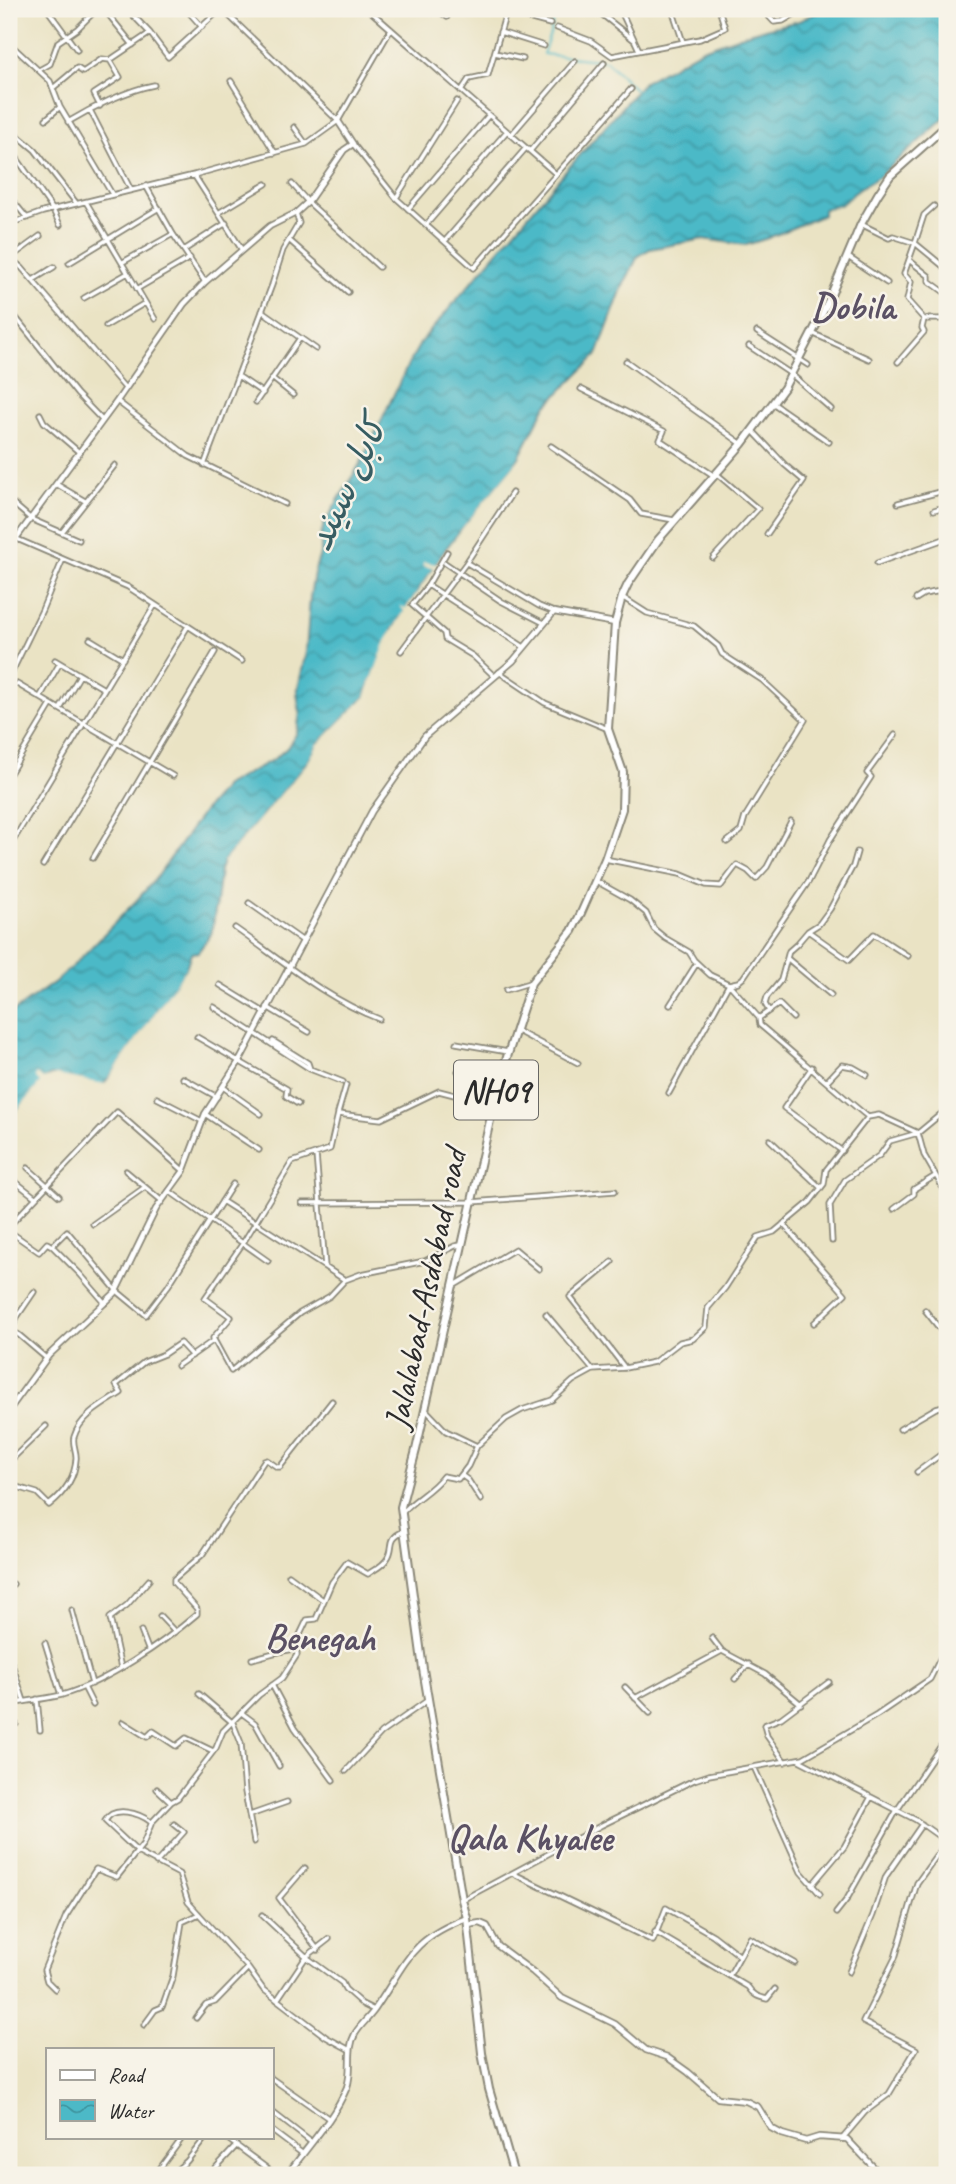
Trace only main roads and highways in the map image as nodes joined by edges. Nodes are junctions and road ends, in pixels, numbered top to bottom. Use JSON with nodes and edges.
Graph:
{"nodes":[{"id":1,"x":947,"y":125,"type":"edge"},
{"id":2,"x":514,"y":2175,"type":"edge"}],
"edges":[{"from":1,"to":2,"type":"main road","name":"Jalalabad-Asdabad road","number":"NH09"}]}
